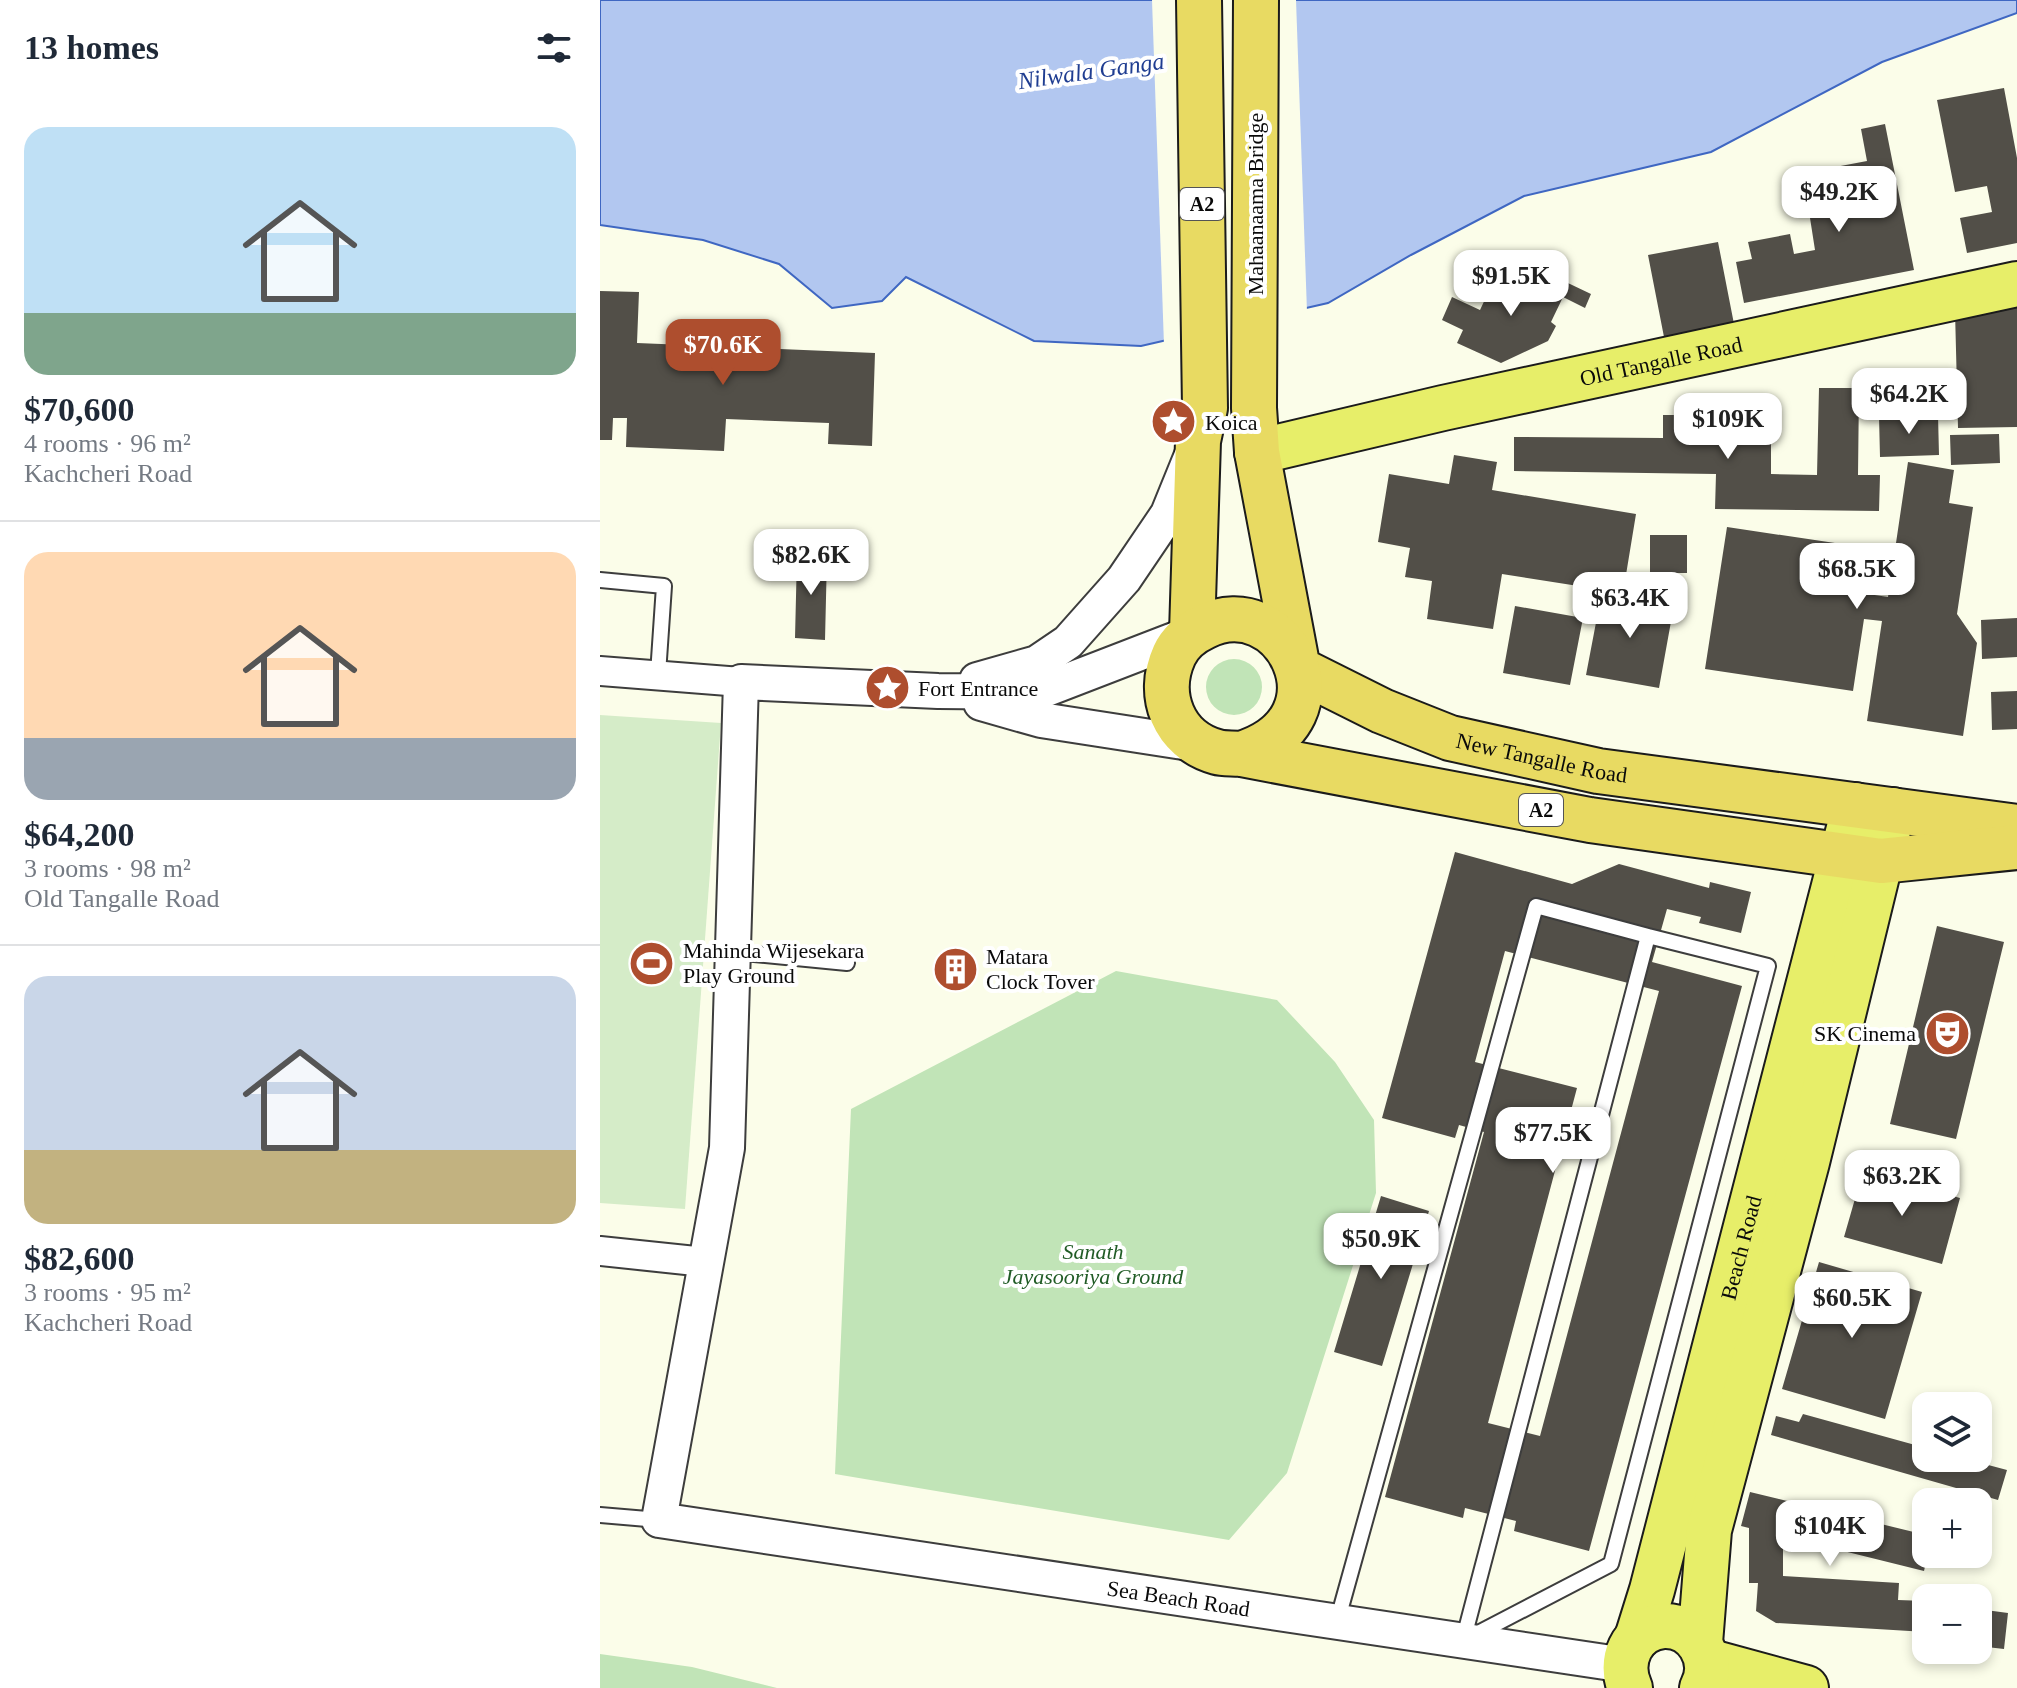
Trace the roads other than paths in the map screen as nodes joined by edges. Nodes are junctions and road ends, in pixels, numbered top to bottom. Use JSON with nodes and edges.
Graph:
{"nodes":[{"id":1,"x":1199,"y":0,"type":"edge"},
{"id":2,"x":1256,"y":0,"type":"edge"},
{"id":3,"x":2017,"y":284,"type":"edge"},
{"id":4,"x":1202,"y":424,"type":"junction"},
{"id":5,"x":1257,"y":452,"type":"junction"},
{"id":6,"x":600,"y":580,"type":"edge"},
{"id":7,"x":1192,"y":633,"type":"junction"},
{"id":8,"x":1298,"y":669,"type":"junction"},
{"id":9,"x":600,"y":671,"type":"edge"},
{"id":10,"x":658,"y":674,"type":"junction"},
{"id":11,"x":741,"y":682,"type":"junction"},
{"id":12,"x":938,"y":691,"type":"junction"},
{"id":13,"x":1196,"y":744,"type":"junction"},
{"id":14,"x":1241,"y":754,"type":"junction"},
{"id":15,"x":1874,"y":808,"type":"junction"},
{"id":16,"x":2017,"y":827,"type":"edge"},
{"id":17,"x":2017,"y":847,"type":"edge"},
{"id":18,"x":1861,"y":858,"type":"junction"},
{"id":19,"x":1648,"y":936,"type":"junction"},
{"id":20,"x":733,"y":952,"type":"junction"},
{"id":21,"x":847,"y":963,"type":"dead end"},
{"id":22,"x":600,"y":1251,"type":"edge"},
{"id":23,"x":705,"y":1262,"type":"junction"},
{"id":24,"x":600,"y":1515,"type":"edge"},
{"id":25,"x":659,"y":1520,"type":"junction"},
{"id":26,"x":1337,"y":1622,"type":"junction"},
{"id":27,"x":1463,"y":1641,"type":"junction"},
{"id":28,"x":1631,"y":1664,"type":"edge"},
{"id":29,"x":1703,"y":1664,"type":"edge"},
{"id":30,"x":1806,"y":1688,"type":"edge"}],
"edges":[{"from":1,"to":4,"type":"highway","number":"A2"},
{"from":2,"to":5,"type":"highway","name":"Mahaanaama Bridge","number":"A2"},
{"from":3,"to":5,"type":"main road","name":"Old Tangalle Road"},
{"from":4,"to":7,"type":"highway","number":"A2"},
{"from":4,"to":12,"type":"street"},
{"from":5,"to":8,"type":"highway","number":"A2"},
{"from":6,"to":10,"type":"lane"},
{"from":7,"to":8,"type":"highway"},
{"from":7,"to":12,"type":"street"},
{"from":7,"to":13,"type":"highway"},
{"from":8,"to":14,"type":"highway"},
{"from":8,"to":15,"type":"highway","name":"New Tangalle Road","number":"A2"},
{"from":9,"to":10,"type":"street"},
{"from":10,"to":11,"type":"street"},
{"from":11,"to":12,"type":"street"},
{"from":11,"to":20,"type":"street"},
{"from":12,"to":13,"type":"street"},
{"from":13,"to":14,"type":"highway"},
{"from":14,"to":18,"type":"highway","number":"A2"},
{"from":15,"to":16,"type":"highway","name":"New Tangalle Road","number":"A2"},
{"from":15,"to":18,"type":"main road"},
{"from":17,"to":18,"type":"highway","number":"A2"},
{"from":18,"to":28,"type":"main road","name":"Beach Road"},
{"from":18,"to":29,"type":"main road","name":"Beach Road"},
{"from":19,"to":26,"type":"lane"},
{"from":19,"to":27,"type":"lane"},
{"from":19,"to":27,"type":"lane"},
{"from":20,"to":21,"type":"lane"},
{"from":20,"to":23,"type":"street"},
{"from":22,"to":23,"type":"street"},
{"from":23,"to":25,"type":"street"},
{"from":24,"to":25,"type":"lane"},
{"from":25,"to":26,"type":"street","name":"Sea Beach Road"},
{"from":26,"to":27,"type":"street","name":"Sea Beach Road"},
{"from":27,"to":28,"type":"street","name":"Sea Beach Road"},
{"from":28,"to":29,"type":"main road"},
{"from":29,"to":30,"type":"main road"}]}
